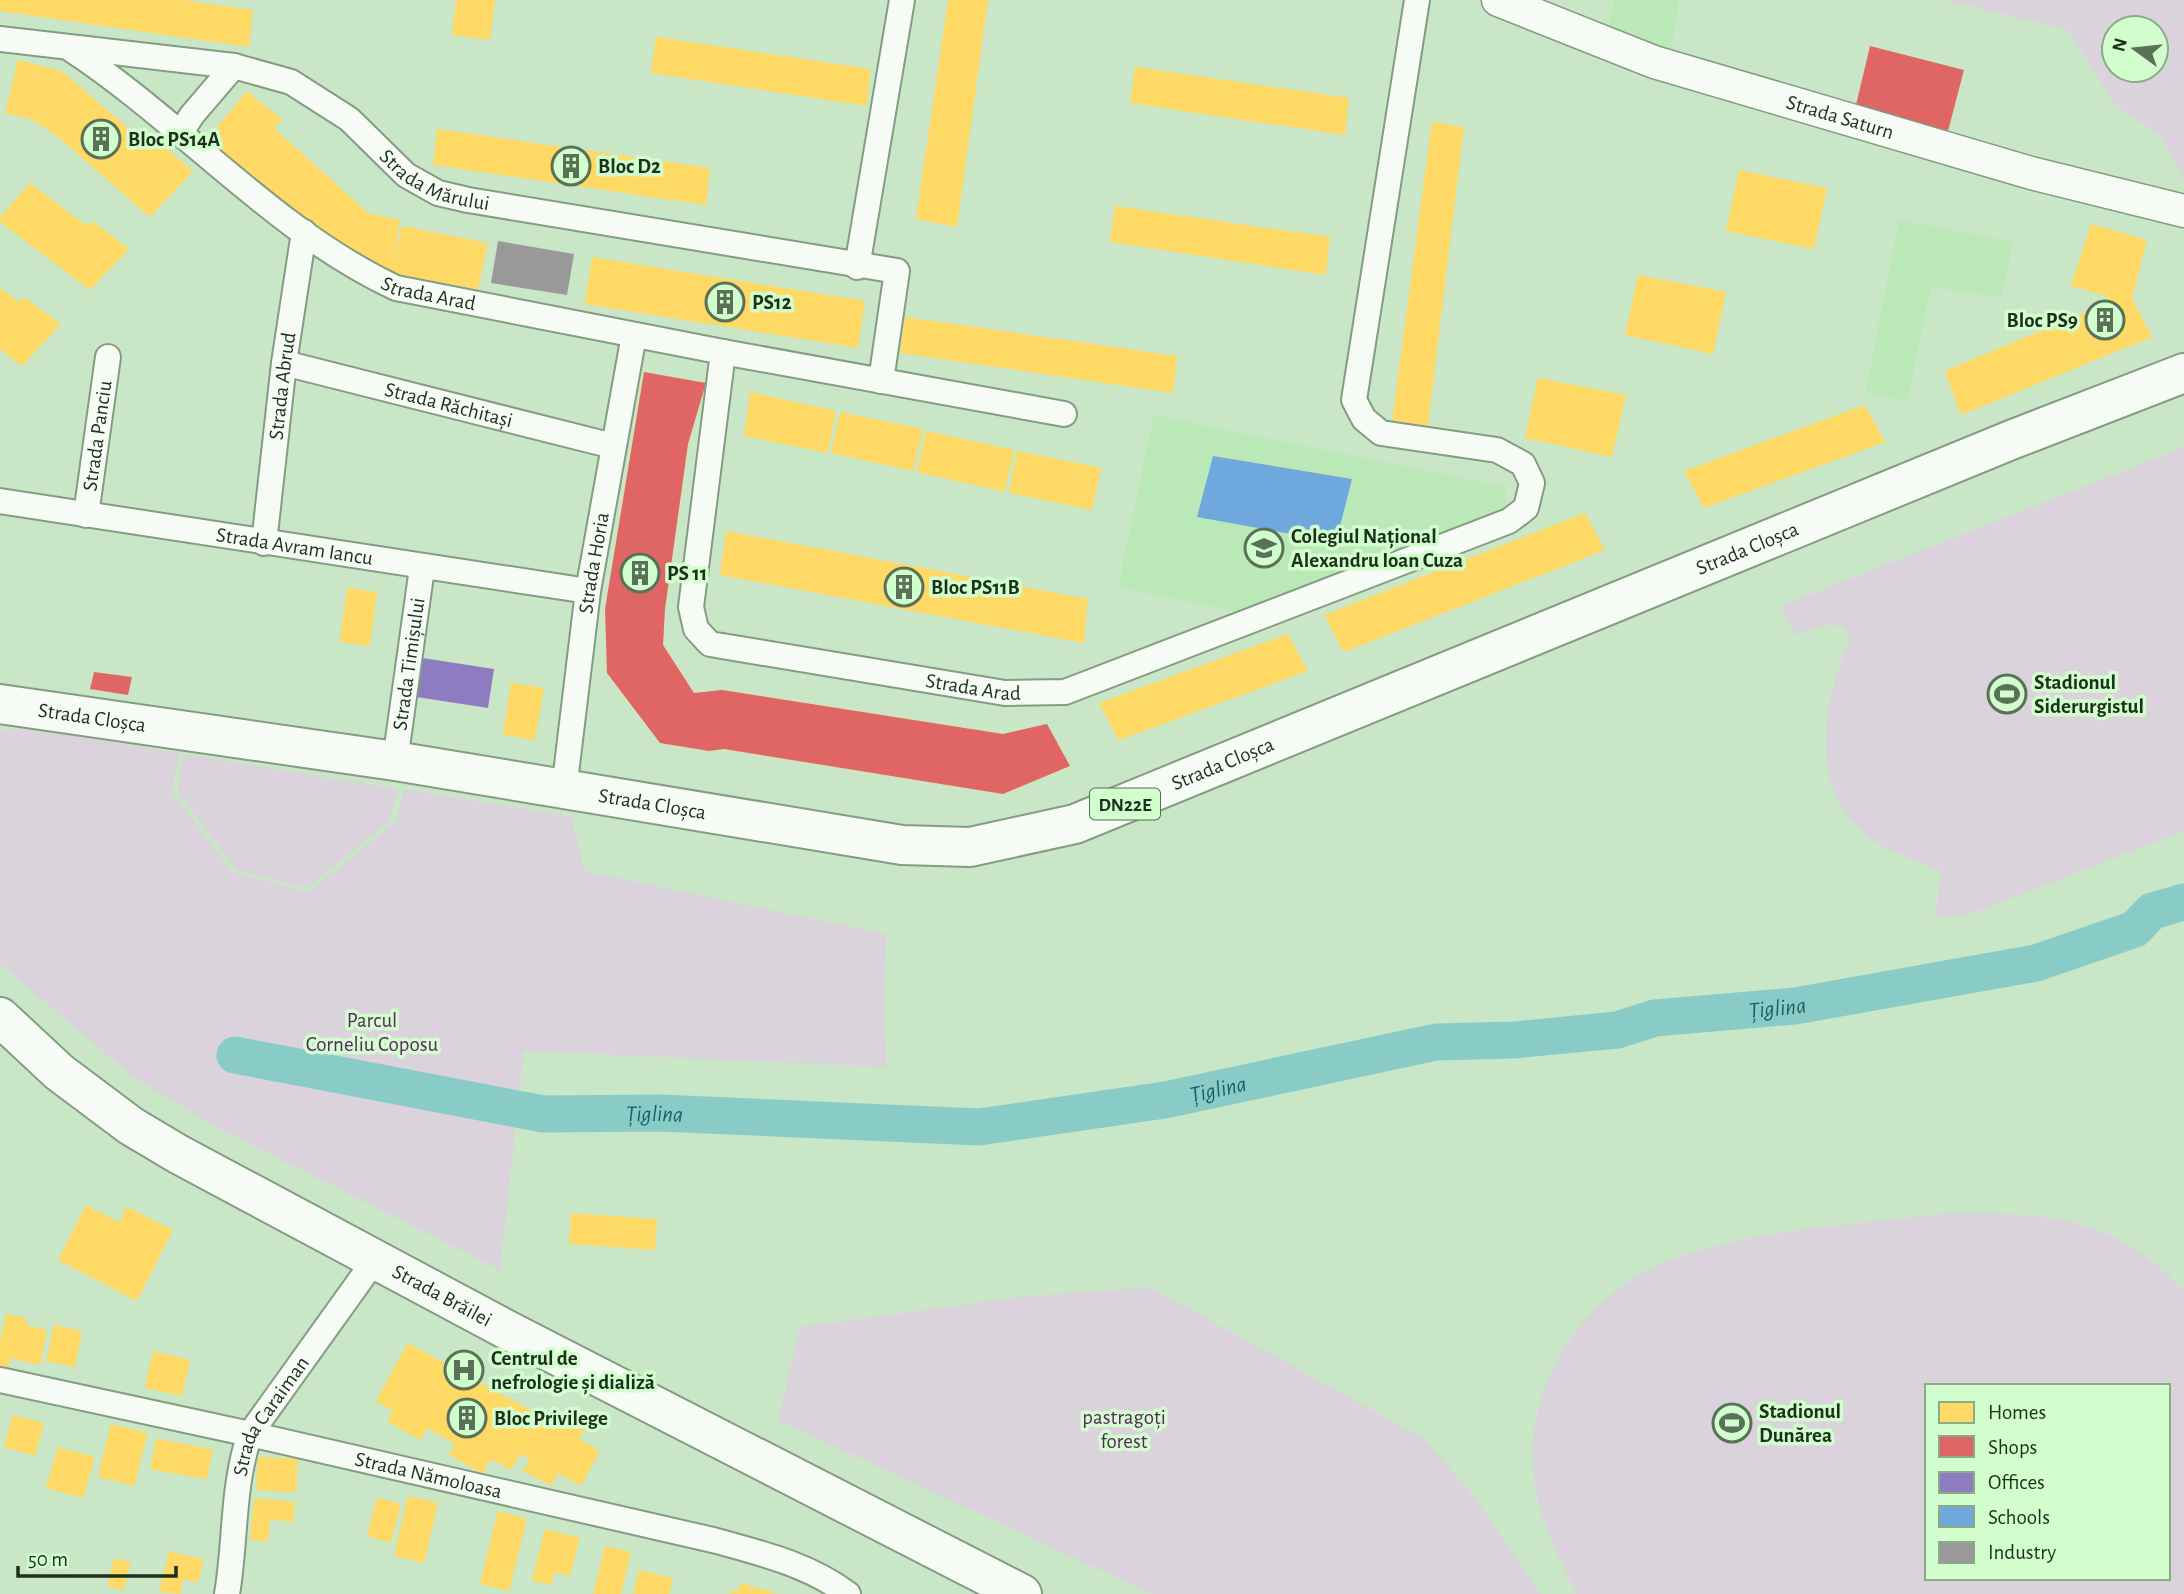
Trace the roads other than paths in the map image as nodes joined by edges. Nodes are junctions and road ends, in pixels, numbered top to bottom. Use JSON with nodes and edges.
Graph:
{"nodes":[{"id":1,"x":902,"y":0,"type":"edge"},
{"id":2,"x":1417,"y":0,"type":"edge"},
{"id":3,"x":1498,"y":0,"type":"edge"},
{"id":4,"x":0,"y":39,"type":"edge"},
{"id":5,"x":72,"y":50,"type":"junction"},
{"id":6,"x":234,"y":66,"type":"junction"},
{"id":7,"x":180,"y":134,"type":"junction"},
{"id":8,"x":2178,"y":214,"type":"edge"},
{"id":9,"x":304,"y":232,"type":"junction"},
{"id":10,"x":858,"y":267,"type":"junction"},
{"id":11,"x":634,"y":335,"type":"junction"},
{"id":12,"x":723,"y":352,"type":"junction"},
{"id":13,"x":108,"y":357,"type":"dead end"},
{"id":14,"x":285,"y":363,"type":"junction"},
{"id":15,"x":2184,"y":373,"type":"edge"},
{"id":16,"x":881,"y":381,"type":"junction"},
{"id":17,"x":1064,"y":414,"type":"dead end"},
{"id":18,"x":613,"y":446,"type":"junction"},
{"id":19,"x":0,"y":501,"type":"edge"},
{"id":20,"x":86,"y":515,"type":"junction"},
{"id":21,"x":264,"y":543,"type":"junction"},
{"id":22,"x":422,"y":568,"type":"junction"},
{"id":23,"x":588,"y":591,"type":"junction"},
{"id":24,"x":9,"y":710,"type":"edge"},
{"id":25,"x":395,"y":761,"type":"junction"},
{"id":26,"x":564,"y":790,"type":"junction"},
{"id":27,"x":0,"y":1017,"type":"edge"},
{"id":28,"x":374,"y":1261,"type":"junction"},
{"id":29,"x":0,"y":1380,"type":"edge"},
{"id":30,"x":250,"y":1434,"type":"junction"},
{"id":31,"x":227,"y":1594,"type":"edge"},
{"id":32,"x":848,"y":1594,"type":"edge"},
{"id":33,"x":1022,"y":1594,"type":"edge"}],
"edges":[{"from":1,"to":10,"type":"street"},
{"from":2,"to":12,"type":"street","name":"Strada Arad"},
{"from":3,"to":8,"type":"street","name":"Strada Saturn"},
{"from":4,"to":5,"type":"street","name":"Strada Mărului"},
{"from":5,"to":6,"type":"street","name":"Strada Mărului"},
{"from":5,"to":7,"type":"street","name":"Strada Arad"},
{"from":6,"to":7,"type":"street"},
{"from":6,"to":10,"type":"street","name":"Strada Mărului"},
{"from":7,"to":9,"type":"street","name":"Strada Arad"},
{"from":9,"to":11,"type":"street","name":"Strada Arad"},
{"from":9,"to":14,"type":"street","name":"Strada Abrud"},
{"from":10,"to":16,"type":"street","name":"Strada Mărului"},
{"from":11,"to":12,"type":"street","name":"Strada Arad"},
{"from":11,"to":18,"type":"street","name":"Strada Horia"},
{"from":12,"to":16,"type":"street","name":"Strada Arad"},
{"from":13,"to":20,"type":"street","name":"Strada Panciu"},
{"from":14,"to":18,"type":"street","name":"Strada Răchitași"},
{"from":14,"to":21,"type":"street","name":"Strada Abrud"},
{"from":15,"to":26,"type":"main road","name":"Strada Cloșca","number":"DN22E"},
{"from":16,"to":17,"type":"street","name":"Strada Arad"},
{"from":18,"to":23,"type":"street","name":"Strada Horia"},
{"from":19,"to":20,"type":"street","name":"Strada Avram Iancu"},
{"from":20,"to":21,"type":"street","name":"Strada Avram Iancu"},
{"from":21,"to":22,"type":"street","name":"Strada Avram Iancu"},
{"from":22,"to":23,"type":"street","name":"Strada Avram Iancu"},
{"from":22,"to":25,"type":"street","name":"Strada Timișului"},
{"from":23,"to":26,"type":"street","name":"Strada Horia"},
{"from":24,"to":25,"type":"main road","name":"Strada Cloșca","number":"DN22E"},
{"from":25,"to":26,"type":"main road","name":"Strada Cloșca","number":"DN22E"},
{"from":27,"to":28,"type":"main road","name":"Strada Brăilei"},
{"from":28,"to":30,"type":"street","name":"Strada Caraiman"},
{"from":28,"to":33,"type":"main road","name":"Strada Brăilei"},
{"from":29,"to":30,"type":"street","name":"Strada Nămoloasa"},
{"from":30,"to":31,"type":"street","name":"Strada Caraiman"},
{"from":30,"to":32,"type":"street","name":"Strada Nămoloasa"}]}
